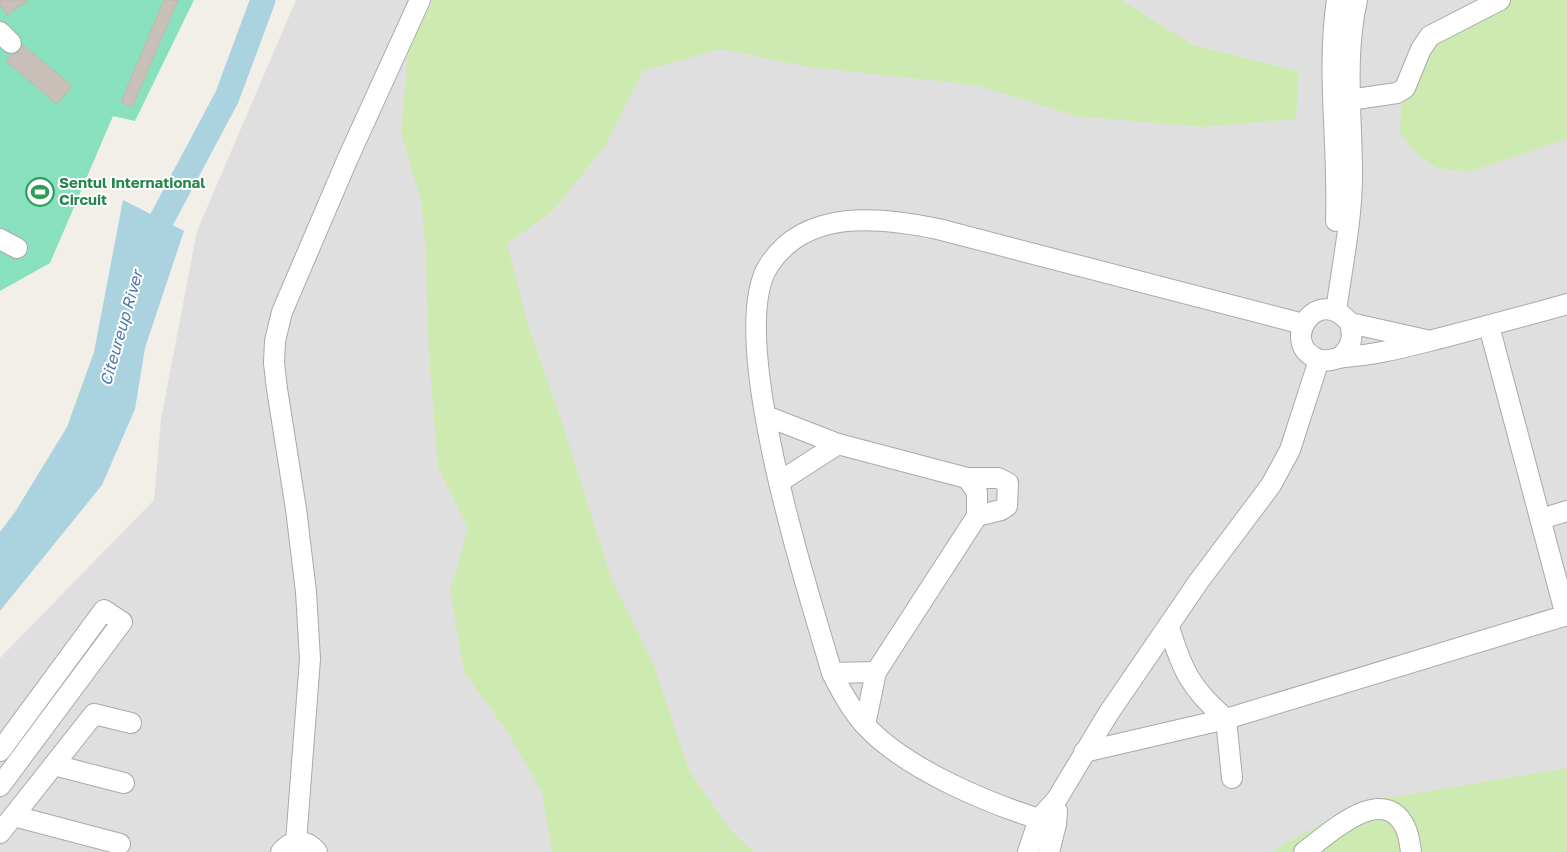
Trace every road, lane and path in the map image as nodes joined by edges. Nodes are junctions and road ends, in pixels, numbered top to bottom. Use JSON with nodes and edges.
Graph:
{"nodes":[{"id":1,"x":420,"y":0,"type":"edge"},
{"id":2,"x":1337,"y":0,"type":"edge"},
{"id":3,"x":1357,"y":0,"type":"edge"},
{"id":4,"x":1500,"y":0,"type":"edge"},
{"id":5,"x":1349,"y":100,"type":"junction"},
{"id":6,"x":1567,"y":304,"type":"edge"},
{"id":7,"x":1337,"y":315,"type":"junction"},
{"id":8,"x":1303,"y":324,"type":"junction"},
{"id":9,"x":1489,"y":326,"type":"junction"},
{"id":10,"x":1430,"y":341,"type":"junction"},
{"id":11,"x":1339,"y":358,"type":"junction"},
{"id":12,"x":1318,"y":360,"type":"junction"},
{"id":13,"x":766,"y":416,"type":"junction"},
{"id":14,"x":838,"y":444,"type":"junction"},
{"id":15,"x":967,"y":478,"type":"junction"},
{"id":16,"x":779,"y":482,"type":"junction"},
{"id":17,"x":1567,"y":511,"type":"edge"},
{"id":18,"x":977,"y":516,"type":"junction"},
{"id":19,"x":1541,"y":520,"type":"junction"},
{"id":20,"x":1567,"y":616,"type":"edge"},
{"id":21,"x":1168,"y":627,"type":"junction"},
{"id":22,"x":876,"y":672,"type":"junction"},
{"id":23,"x":832,"y":674,"type":"junction"},
{"id":24,"x":1226,"y":719,"type":"junction"},
{"id":25,"x":131,"y":723,"type":"dead end"},
{"id":26,"x":865,"y":725,"type":"junction"},
{"id":27,"x":0,"y":752,"type":"edge"},
{"id":28,"x":1084,"y":752,"type":"junction"},
{"id":29,"x":54,"y":765,"type":"junction"},
{"id":30,"x":1232,"y":778,"type":"dead end"},
{"id":31,"x":124,"y":783,"type":"dead end"},
{"id":32,"x":0,"y":786,"type":"edge"},
{"id":33,"x":14,"y":816,"type":"junction"},
{"id":34,"x":1048,"y":821,"type":"junction"},
{"id":35,"x":0,"y":833,"type":"edge"},
{"id":36,"x":120,"y":844,"type":"dead end"},
{"id":37,"x":288,"y":847,"type":"edge"},
{"id":38,"x":318,"y":852,"type":"edge"},
{"id":39,"x":1028,"y":852,"type":"edge"},
{"id":40,"x":1049,"y":852,"type":"edge"},
{"id":41,"x":1304,"y":852,"type":"edge"},
{"id":42,"x":1411,"y":852,"type":"edge"}],
"edges":[{"from":1,"to":37,"type":"street"},
{"from":2,"to":7,"type":"street"},
{"from":3,"to":5,"type":"street"},
{"from":4,"to":5,"type":"street"},
{"from":5,"to":7,"type":"street"},
{"from":6,"to":9,"type":"street"},
{"from":7,"to":8,"type":"street"},
{"from":7,"to":10,"type":"street"},
{"from":7,"to":11,"type":"street"},
{"from":8,"to":12,"type":"street"},
{"from":8,"to":13,"type":"street"},
{"from":9,"to":10,"type":"street"},
{"from":9,"to":19,"type":"street"},
{"from":10,"to":11,"type":"street"},
{"from":11,"to":12,"type":"street"},
{"from":12,"to":21,"type":"street"},
{"from":13,"to":14,"type":"street"},
{"from":13,"to":16,"type":"street"},
{"from":14,"to":15,"type":"street"},
{"from":14,"to":16,"type":"street"},
{"from":15,"to":18,"type":"street"},
{"from":15,"to":18,"type":"street"},
{"from":16,"to":23,"type":"street"},
{"from":17,"to":19,"type":"street"},
{"from":18,"to":22,"type":"street"},
{"from":19,"to":20,"type":"street"},
{"from":20,"to":24,"type":"street"},
{"from":21,"to":24,"type":"street"},
{"from":21,"to":28,"type":"street"},
{"from":22,"to":23,"type":"street"},
{"from":22,"to":26,"type":"street"},
{"from":23,"to":26,"type":"street"},
{"from":24,"to":28,"type":"street"},
{"from":24,"to":30,"type":"street"},
{"from":25,"to":29,"type":"street"},
{"from":26,"to":34,"type":"street"},
{"from":27,"to":32,"type":"street"},
{"from":28,"to":34,"type":"street"},
{"from":29,"to":31,"type":"street"},
{"from":29,"to":33,"type":"street"},
{"from":33,"to":35,"type":"street"},
{"from":33,"to":36,"type":"street"},
{"from":34,"to":39,"type":"street"},
{"from":34,"to":40,"type":"street"},
{"from":37,"to":38,"type":"street"},
{"from":41,"to":42,"type":"street"}]}
